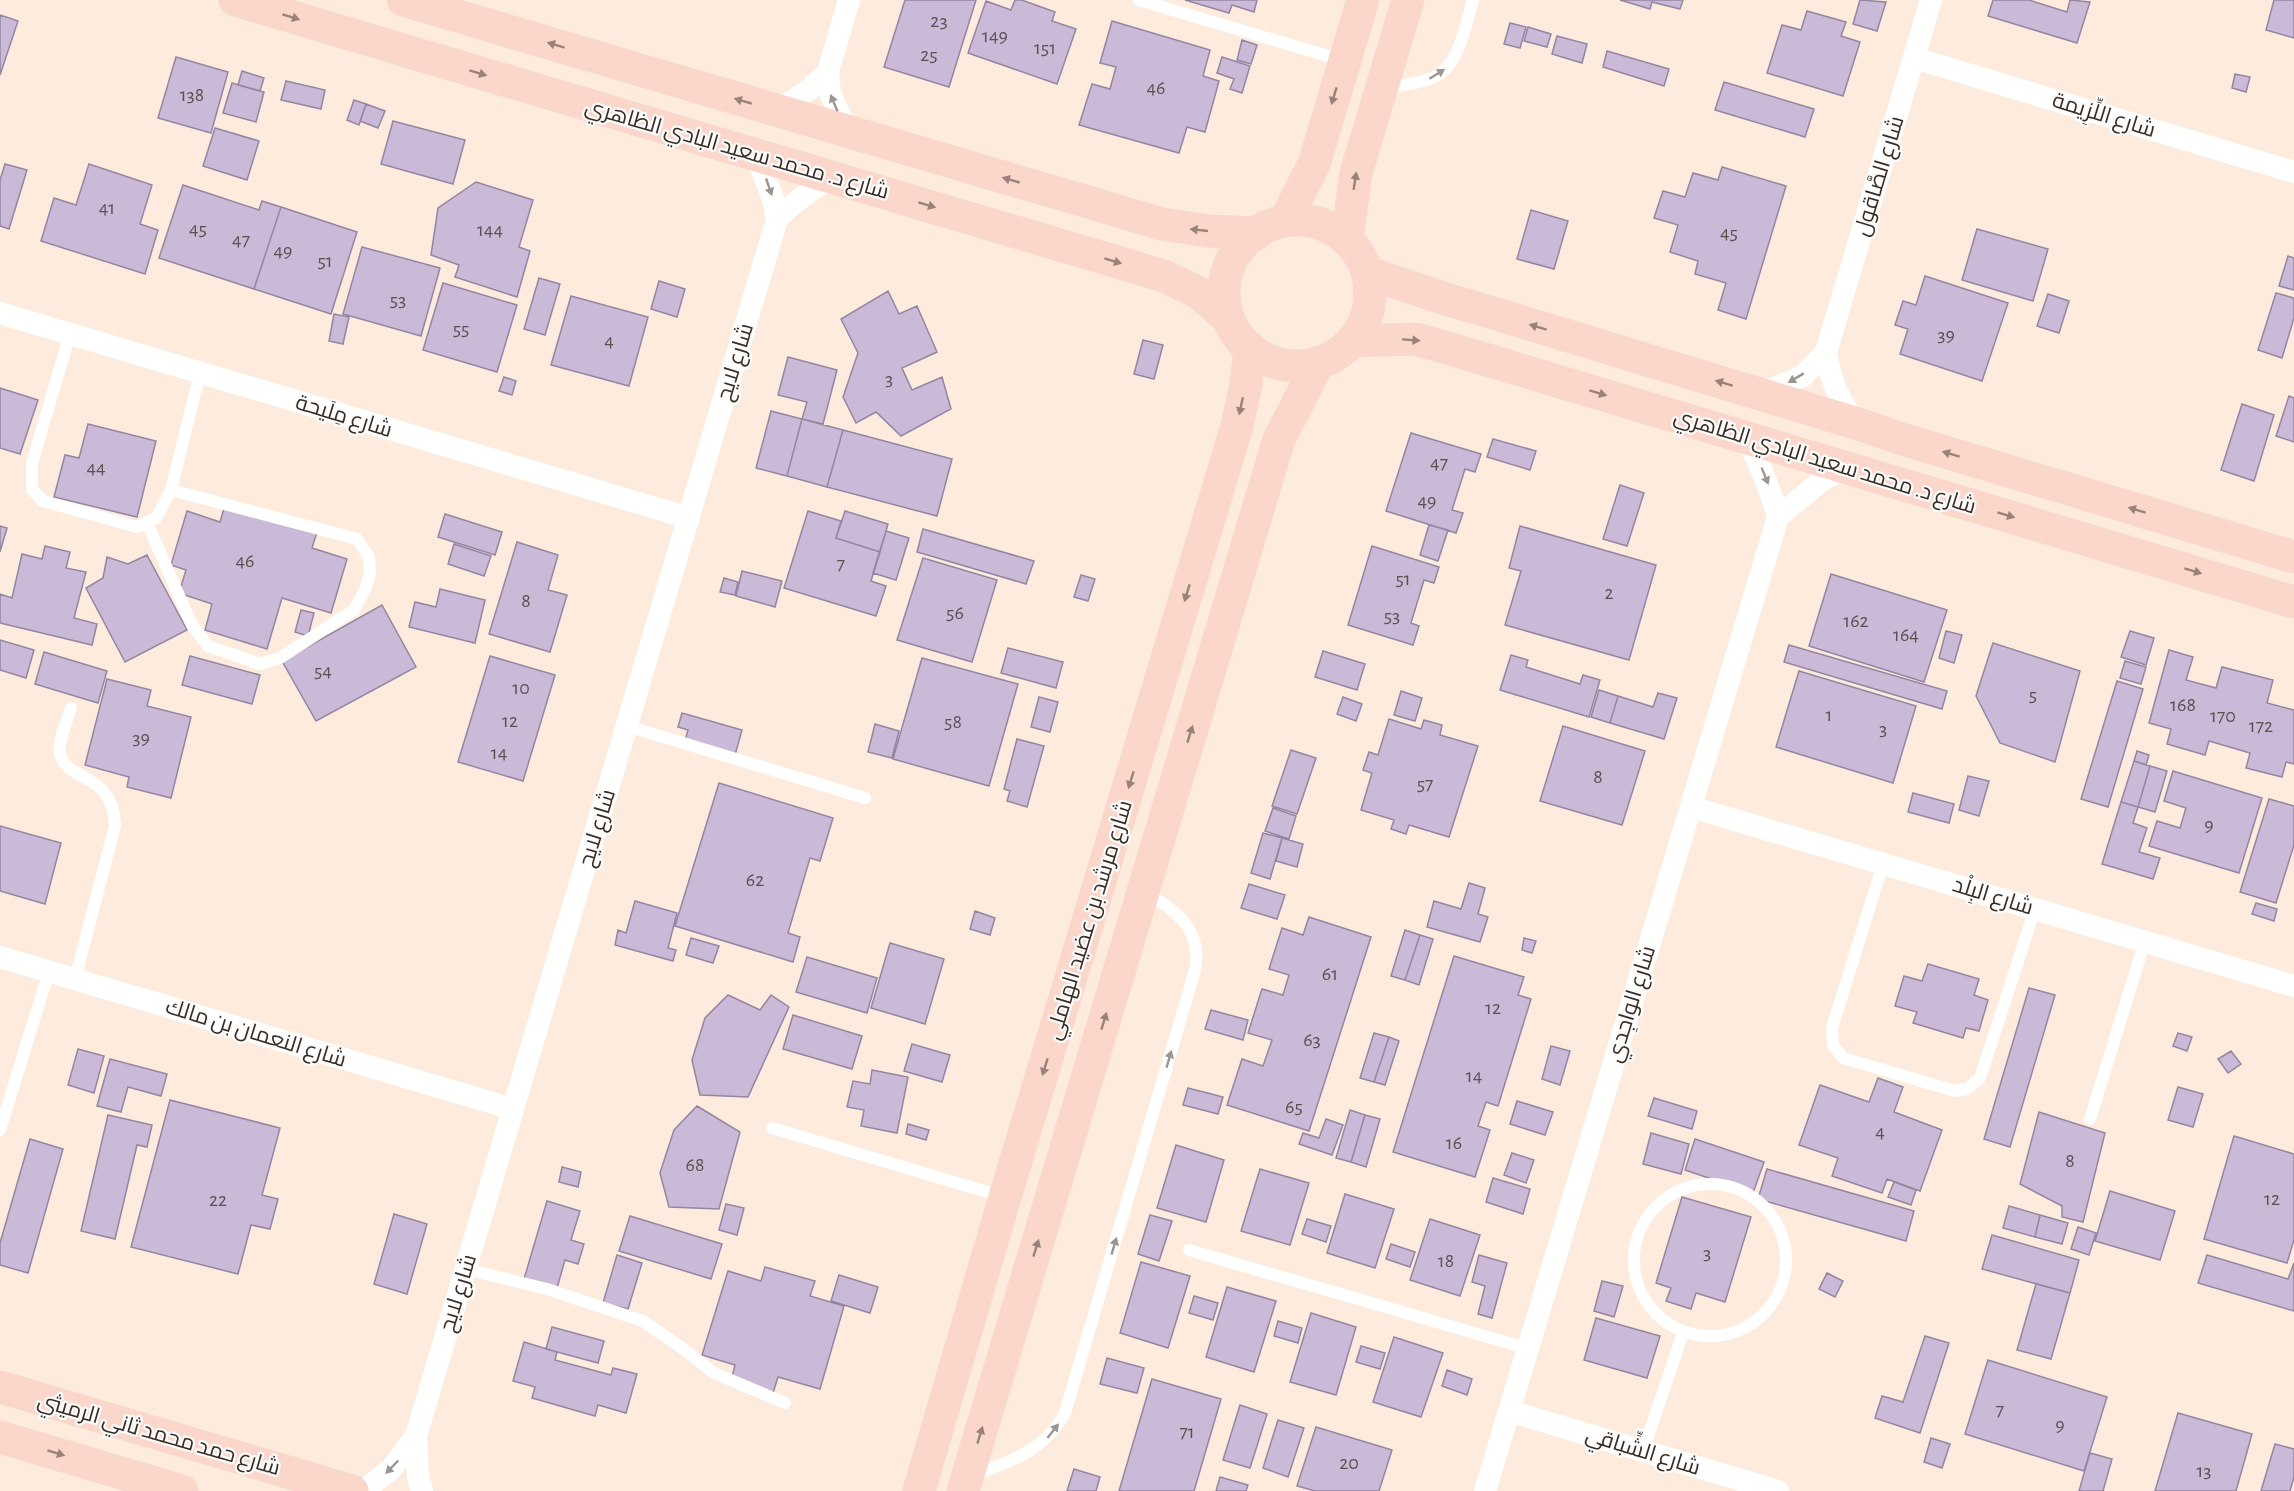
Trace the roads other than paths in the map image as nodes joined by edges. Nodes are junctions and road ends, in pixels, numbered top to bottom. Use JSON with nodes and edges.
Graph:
{"nodes":[{"id":1,"x":235,"y":0,"type":"edge"},
{"id":2,"x":403,"y":0,"type":"edge"},
{"id":3,"x":849,"y":0,"type":"edge"},
{"id":4,"x":1139,"y":0,"type":"edge"},
{"id":5,"x":1363,"y":0,"type":"edge"},
{"id":6,"x":1408,"y":0,"type":"edge"},
{"id":7,"x":1473,"y":0,"type":"edge"},
{"id":8,"x":1931,"y":0,"type":"edge"},
{"id":9,"x":1914,"y":58,"type":"junction"},
{"id":10,"x":1345,"y":61,"type":"junction"},
{"id":11,"x":632,"y":68,"type":"junction"},
{"id":12,"x":828,"y":72,"type":"junction"},
{"id":13,"x":1381,"y":89,"type":"junction"},
{"id":14,"x":777,"y":111,"type":"junction"},
{"id":15,"x":621,"y":116,"type":"junction"},
{"id":16,"x":847,"y":132,"type":"junction"},
{"id":17,"x":756,"y":156,"type":"junction"},
{"id":18,"x":2294,"y":172,"type":"edge"},
{"id":19,"x":834,"y":177,"type":"junction"},
{"id":20,"x":777,"y":219,"type":"junction"},
{"id":21,"x":1271,"y":227,"type":"junction"},
{"id":22,"x":1347,"y":238,"type":"junction"},
{"id":23,"x":1368,"y":273,"type":"junction"},
{"id":24,"x":0,"y":313,"type":"edge"},
{"id":25,"x":1228,"y":318,"type":"junction"},
{"id":26,"x":70,"y":334,"type":"junction"},
{"id":27,"x":1352,"y":341,"type":"junction"},
{"id":28,"x":1250,"y":348,"type":"junction"},
{"id":29,"x":1826,"y":352,"type":"junction"},
{"id":30,"x":1319,"y":362,"type":"junction"},
{"id":31,"x":200,"y":373,"type":"junction"},
{"id":32,"x":1760,"y":394,"type":"junction"},
{"id":33,"x":1855,"y":423,"type":"junction"},
{"id":34,"x":1746,"y":438,"type":"junction"},
{"id":35,"x":1902,"y":440,"type":"junction"},
{"id":36,"x":1845,"y":467,"type":"junction"},
{"id":37,"x":1887,"y":479,"type":"junction"},
{"id":38,"x":171,"y":490,"type":"junction"},
{"id":39,"x":1778,"y":517,"type":"junction"},
{"id":40,"x":689,"y":518,"type":"junction"},
{"id":41,"x":147,"y":523,"type":"junction"},
{"id":42,"x":2294,"y":557,"type":"edge"},
{"id":43,"x":2294,"y":602,"type":"edge"},
{"id":44,"x":71,"y":708,"type":"dead end"},
{"id":45,"x":627,"y":726,"type":"junction"},
{"id":46,"x":865,"y":798,"type":"dead end"},
{"id":47,"x":1691,"y":807,"type":"junction"},
{"id":48,"x":1883,"y":864,"type":"junction"},
{"id":49,"x":1144,"y":888,"type":"junction"},
{"id":50,"x":2035,"y":909,"type":"junction"},
{"id":51,"x":2145,"y":941,"type":"junction"},
{"id":52,"x":0,"y":957,"type":"edge"},
{"id":53,"x":49,"y":972,"type":"junction"},
{"id":54,"x":75,"y":979,"type":"junction"},
{"id":55,"x":2294,"y":986,"type":"edge"},
{"id":56,"x":513,"y":1109,"type":"junction"},
{"id":57,"x":2090,"y":1119,"type":"dead end"},
{"id":58,"x":772,"y":1128,"type":"dead end"},
{"id":59,"x":0,"y":1130,"type":"edge"},
{"id":60,"x":1005,"y":1197,"type":"junction"},
{"id":61,"x":1189,"y":1250,"type":"dead end"},
{"id":62,"x":465,"y":1269,"type":"junction"},
{"id":63,"x":1683,"y":1333,"type":"junction"},
{"id":64,"x":1526,"y":1348,"type":"junction"},
{"id":65,"x":0,"y":1387,"type":"edge"},
{"id":66,"x":785,"y":1403,"type":"dead end"},
{"id":67,"x":1509,"y":1411,"type":"junction"},
{"id":68,"x":416,"y":1436,"type":"junction"},
{"id":69,"x":0,"y":1437,"type":"edge"},
{"id":70,"x":1643,"y":1451,"type":"junction"},
{"id":71,"x":965,"y":1485,"type":"edge"},
{"id":72,"x":182,"y":1491,"type":"edge"},
{"id":73,"x":352,"y":1491,"type":"edge"},
{"id":74,"x":363,"y":1491,"type":"edge"},
{"id":75,"x":422,"y":1491,"type":"edge"},
{"id":76,"x":920,"y":1491,"type":"edge"},
{"id":77,"x":1485,"y":1491,"type":"edge"},
{"id":78,"x":1778,"y":1491,"type":"edge"}],
"edges":[{"from":1,"to":15,"type":"street","name":"شارع د. محمد سعيد البادي الظاهري","one_way":true},
{"from":11,"to":2,"type":"street","name":"شارع د. محمد سعيد البادي الظاهري","one_way":true},
{"from":3,"to":12,"type":"street"},
{"from":4,"to":10,"type":"lane"},
{"from":5,"to":10,"type":"street"},
{"from":6,"to":13,"type":"street"},
{"from":13,"to":7,"type":"lane","one_way":true},
{"from":8,"to":9,"type":"street","name":"شارع الصَّاقول"},
{"from":9,"to":18,"type":"street","name":"شارع اللِّزِيمة"},
{"from":9,"to":29,"type":"street","name":"شارع الصَّاقول"},
{"from":10,"to":21,"type":"street","one_way":true},
{"from":14,"to":11,"type":"street","name":"شارع د. محمد سعيد البادي الظاهري","one_way":true},
{"from":11,"to":15,"type":"street"},
{"from":12,"to":14,"type":"street"},
{"from":16,"to":12,"type":"street","one_way":true},
{"from":22,"to":13,"type":"street","one_way":true},
{"from":14,"to":16,"type":"street","name":"شارع د. محمد سعيد البادي الظاهري"},
{"from":15,"to":17,"type":"street","name":"شارع د. محمد سعيد البادي الظاهري"},
{"from":21,"to":16,"type":"street","name":"شارع د. محمد سعيد البادي الظاهري","one_way":true},
{"from":17,"to":19,"type":"street","name":"شارع د. محمد سعيد البادي الظاهري"},
{"from":17,"to":20,"type":"street","one_way":true},
{"from":19,"to":20,"type":"street"},
{"from":19,"to":25,"type":"street","name":"شارع د. محمد سعيد البادي الظاهري","one_way":true},
{"from":20,"to":40,"type":"street","name":"شارع لايح"},
{"from":21,"to":22,"type":"street"},
{"from":21,"to":25,"type":"street"},
{"from":22,"to":23,"type":"street"},
{"from":23,"to":27,"type":"street"},
{"from":32,"to":23,"type":"street","name":"شارع د. محمد سعيد البادي الظاهري","one_way":true},
{"from":24,"to":26,"type":"street","name":"شارع مِلَيحة"},
{"from":25,"to":28,"type":"street"},
{"from":26,"to":31,"type":"street","name":"شارع مِلَيحة"},
{"from":26,"to":41,"type":"lane"},
{"from":27,"to":30,"type":"street"},
{"from":27,"to":34,"type":"street","name":"شارع د. محمد سعيد البادي الظاهري","one_way":true},
{"from":28,"to":30,"type":"street"},
{"from":28,"to":60,"type":"street","name":"شارع مرشد بن عضيد الهاملي","one_way":true},
{"from":29,"to":32,"type":"street","name":"شارع الصَّاقول","one_way":true},
{"from":29,"to":33,"type":"street","name":"شارع الصَّاقول"},
{"from":49,"to":30,"type":"street","name":"شارع مرشد بن عضيد الهاملي","one_way":true},
{"from":31,"to":38,"type":"lane"},
{"from":31,"to":40,"type":"street","name":"شارع مِلَيحة"},
{"from":32,"to":33,"type":"street","name":"شارع د. محمد سعيد البادي الظاهري"},
{"from":33,"to":35,"type":"street","name":"شارع د. محمد سعيد البادي الظاهري"},
{"from":34,"to":36,"type":"street","name":"شارع د. محمد سعيد البادي الظاهري"},
{"from":34,"to":39,"type":"street","one_way":true},
{"from":35,"to":37,"type":"street"},
{"from":42,"to":35,"type":"street","name":"شارع د. محمد سعيد البادي الظاهري","one_way":true},
{"from":36,"to":37,"type":"street","name":"شارع د. محمد سعيد البادي الظاهري"},
{"from":36,"to":39,"type":"street"},
{"from":37,"to":43,"type":"street","name":"شارع د. محمد سعيد البادي الظاهري","one_way":true},
{"from":38,"to":41,"type":"lane"},
{"from":38,"to":41,"type":"lane"},
{"from":39,"to":47,"type":"street","name":"شارع الواجِدي"},
{"from":40,"to":45,"type":"street","name":"شارع لايح"},
{"from":44,"to":54,"type":"lane"},
{"from":45,"to":46,"type":"lane"},
{"from":45,"to":56,"type":"street","name":"شارع لايح"},
{"from":47,"to":48,"type":"street","name":"شارع البِلْد"},
{"from":47,"to":64,"type":"street","name":"شارع الواجِدي"},
{"from":48,"to":50,"type":"street","name":"شارع البِلْد"},
{"from":48,"to":50,"type":"lane"},
{"from":71,"to":49,"type":"street","name":"شارع مرشد بن عضيد الهاملي","one_way":true},
{"from":71,"to":49,"type":"lane","one_way":true},
{"from":50,"to":51,"type":"street","name":"شارع البِلْد"},
{"from":51,"to":55,"type":"street","name":"شارع البِلْد"},
{"from":51,"to":57,"type":"lane"},
{"from":52,"to":53,"type":"street","name":"شارع النعمان بن مالك"},
{"from":53,"to":54,"type":"street","name":"شارع النعمان بن مالك"},
{"from":53,"to":59,"type":"lane"},
{"from":54,"to":56,"type":"street","name":"شارع النعمان بن مالك"},
{"from":56,"to":62,"type":"street","name":"شارع لايح"},
{"from":58,"to":60,"type":"lane"},
{"from":60,"to":76,"type":"street","name":"شارع مرشد بن عضيد الهاملي"},
{"from":61,"to":64,"type":"lane"},
{"from":62,"to":66,"type":"lane"},
{"from":62,"to":68,"type":"street","name":"شارع لايح"},
{"from":63,"to":63,"type":"lane"},
{"from":63,"to":70,"type":"lane"},
{"from":64,"to":67,"type":"street","name":"شارع الواجِدي"},
{"from":65,"to":73,"type":"street","name":"شارع حمد محمد ثاني الرميثي"},
{"from":67,"to":70,"type":"street","name":"شارع الشِّباقي"},
{"from":67,"to":77,"type":"street","name":"شارع الواجِدي"},
{"from":68,"to":74,"type":"street","name":"شارع لايح","one_way":true},
{"from":68,"to":75,"type":"street","name":"شارع لايح"},
{"from":69,"to":72,"type":"street","name":"شارع حمد محمد ثاني الرميثي","one_way":true},
{"from":70,"to":78,"type":"street","name":"شارع الشِّباقي"}]}
